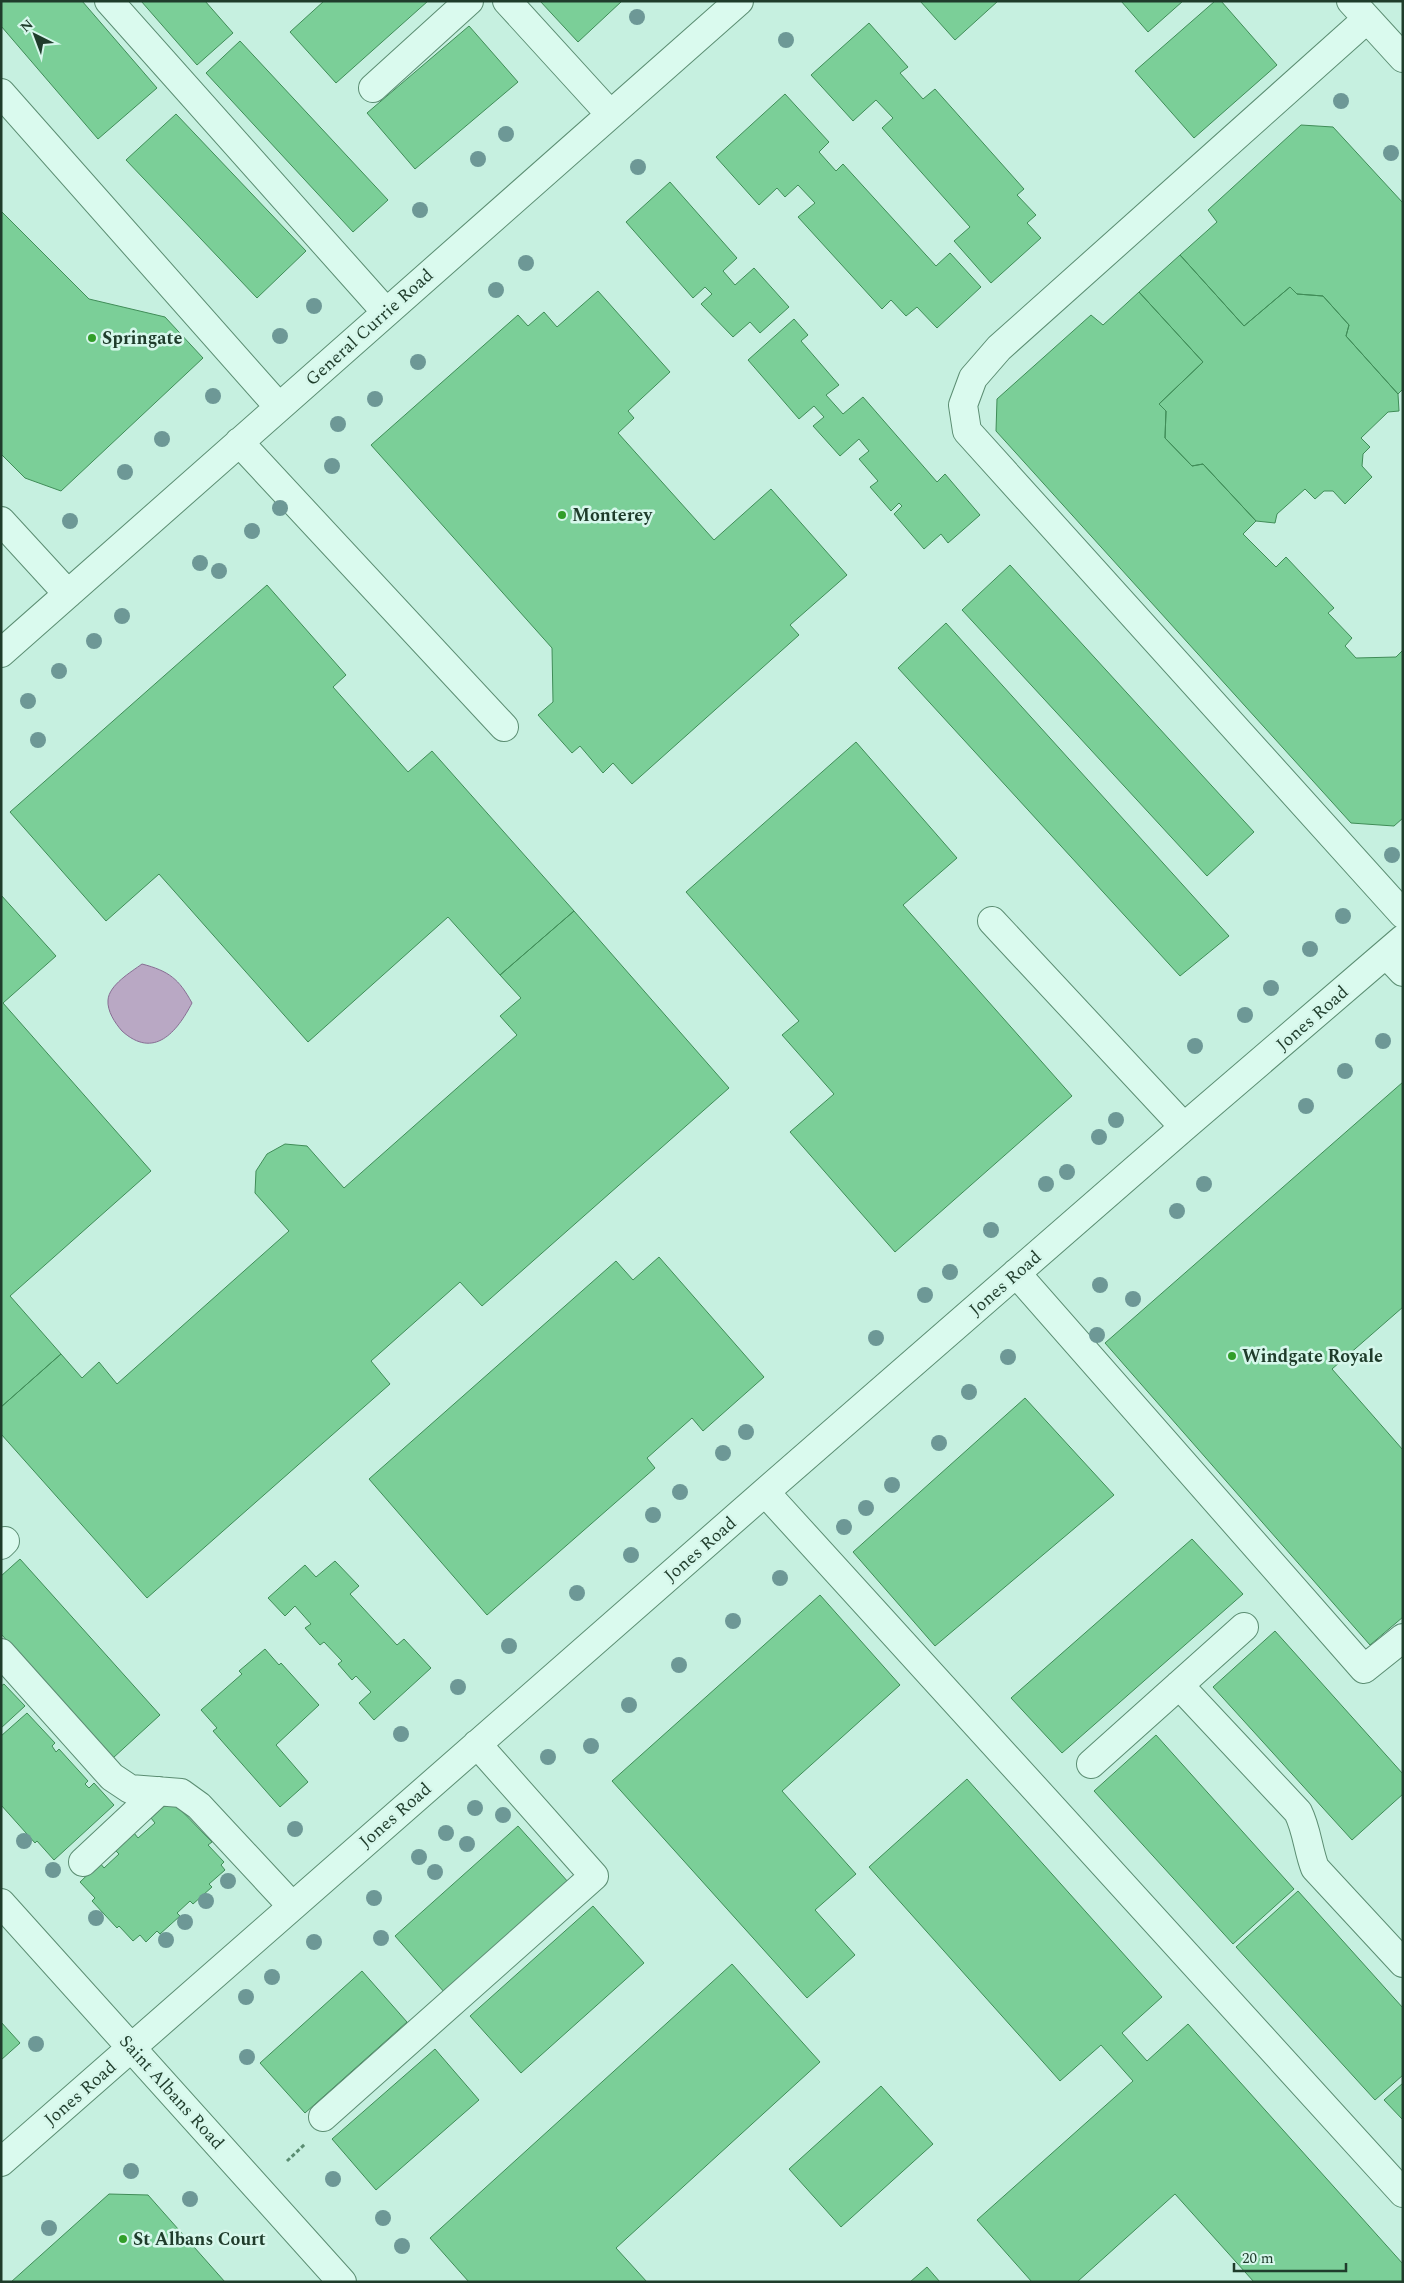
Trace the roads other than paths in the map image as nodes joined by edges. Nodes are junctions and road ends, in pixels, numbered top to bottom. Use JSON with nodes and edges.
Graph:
{"nodes":[{"id":1,"x":109,"y":1,"type":"edge"},
{"id":2,"x":469,"y":1,"type":"edge"},
{"id":3,"x":507,"y":1,"type":"edge"},
{"id":4,"x":739,"y":1,"type":"edge"},
{"id":5,"x":1359,"y":10,"type":"edge"},
{"id":6,"x":1403,"y":58,"type":"edge"},
{"id":7,"x":373,"y":88,"type":"dead end"},
{"id":8,"x":1,"y":93,"type":"edge"},
{"id":9,"x":610,"y":114,"type":"junction"},
{"id":10,"x":386,"y":312,"type":"junction"},
{"id":11,"x":278,"y":407,"type":"junction"},
{"id":12,"x":239,"y":442,"type":"junction"},
{"id":13,"x":1,"y":520,"type":"edge"},
{"id":14,"x":68,"y":594,"type":"junction"},
{"id":15,"x":1,"y":653,"type":"edge"},
{"id":16,"x":504,"y":727,"type":"dead end"},
{"id":17,"x":1403,"y":914,"type":"edge"},
{"id":18,"x":992,"y":922,"type":"dead end"},
{"id":19,"x":1397,"y":955,"type":"edge"},
{"id":20,"x":1184,"y":1126,"type":"junction"},
{"id":21,"x":1016,"y":1273,"type":"junction"},
{"id":22,"x":765,"y":1492,"type":"junction"},
{"id":23,"x":1244,"y":1627,"type":"dead end"},
{"id":24,"x":1403,"y":1638,"type":"edge"},
{"id":25,"x":1,"y":1652,"type":"edge"},
{"id":26,"x":1179,"y":1685,"type":"junction"},
{"id":27,"x":477,"y":1744,"type":"junction"},
{"id":28,"x":1091,"y":1764,"type":"dead end"},
{"id":29,"x":159,"y":1791,"type":"junction"},
{"id":30,"x":83,"y":1862,"type":"dead end"},
{"id":31,"x":1,"y":1902,"type":"edge"},
{"id":32,"x":292,"y":1906,"type":"junction"},
{"id":33,"x":1403,"y":1964,"type":"edge"},
{"id":34,"x":132,"y":2047,"type":"junction"},
{"id":35,"x":323,"y":2117,"type":"dead end"},
{"id":36,"x":1,"y":2162,"type":"edge"},
{"id":37,"x":1403,"y":2193,"type":"edge"},
{"id":38,"x":342,"y":2282,"type":"edge"}],
"edges":[{"from":1,"to":10,"type":"street"},
{"from":2,"to":7,"type":"street"},
{"from":3,"to":9,"type":"street"},
{"from":4,"to":9,"type":"street","name":"General Currie Road"},
{"from":5,"to":6,"type":"street"},
{"from":5,"to":17,"type":"street"},
{"from":8,"to":11,"type":"street"},
{"from":9,"to":10,"type":"street","name":"General Currie Road"},
{"from":10,"to":11,"type":"street","name":"General Currie Road"},
{"from":11,"to":12,"type":"street","name":"General Currie Road"},
{"from":12,"to":14,"type":"street","name":"General Currie Road"},
{"from":12,"to":16,"type":"street"},
{"from":13,"to":14,"type":"street"},
{"from":14,"to":15,"type":"street","name":"General Currie Road"},
{"from":18,"to":20,"type":"street"},
{"from":19,"to":20,"type":"street","name":"Jones Road"},
{"from":20,"to":21,"type":"street","name":"Jones Road"},
{"from":21,"to":22,"type":"street","name":"Jones Road"},
{"from":21,"to":24,"type":"street"},
{"from":22,"to":27,"type":"street","name":"Jones Road"},
{"from":22,"to":37,"type":"street"},
{"from":23,"to":26,"type":"street"},
{"from":25,"to":29,"type":"street"},
{"from":26,"to":28,"type":"street"},
{"from":26,"to":33,"type":"street"},
{"from":27,"to":32,"type":"street","name":"Jones Road"},
{"from":27,"to":35,"type":"street"},
{"from":29,"to":30,"type":"street"},
{"from":29,"to":32,"type":"street"},
{"from":31,"to":34,"type":"street","name":"Saint Albans Road"},
{"from":32,"to":34,"type":"street","name":"Jones Road"},
{"from":34,"to":36,"type":"street","name":"Jones Road"},
{"from":34,"to":38,"type":"street","name":"Saint Albans Road"}]}
